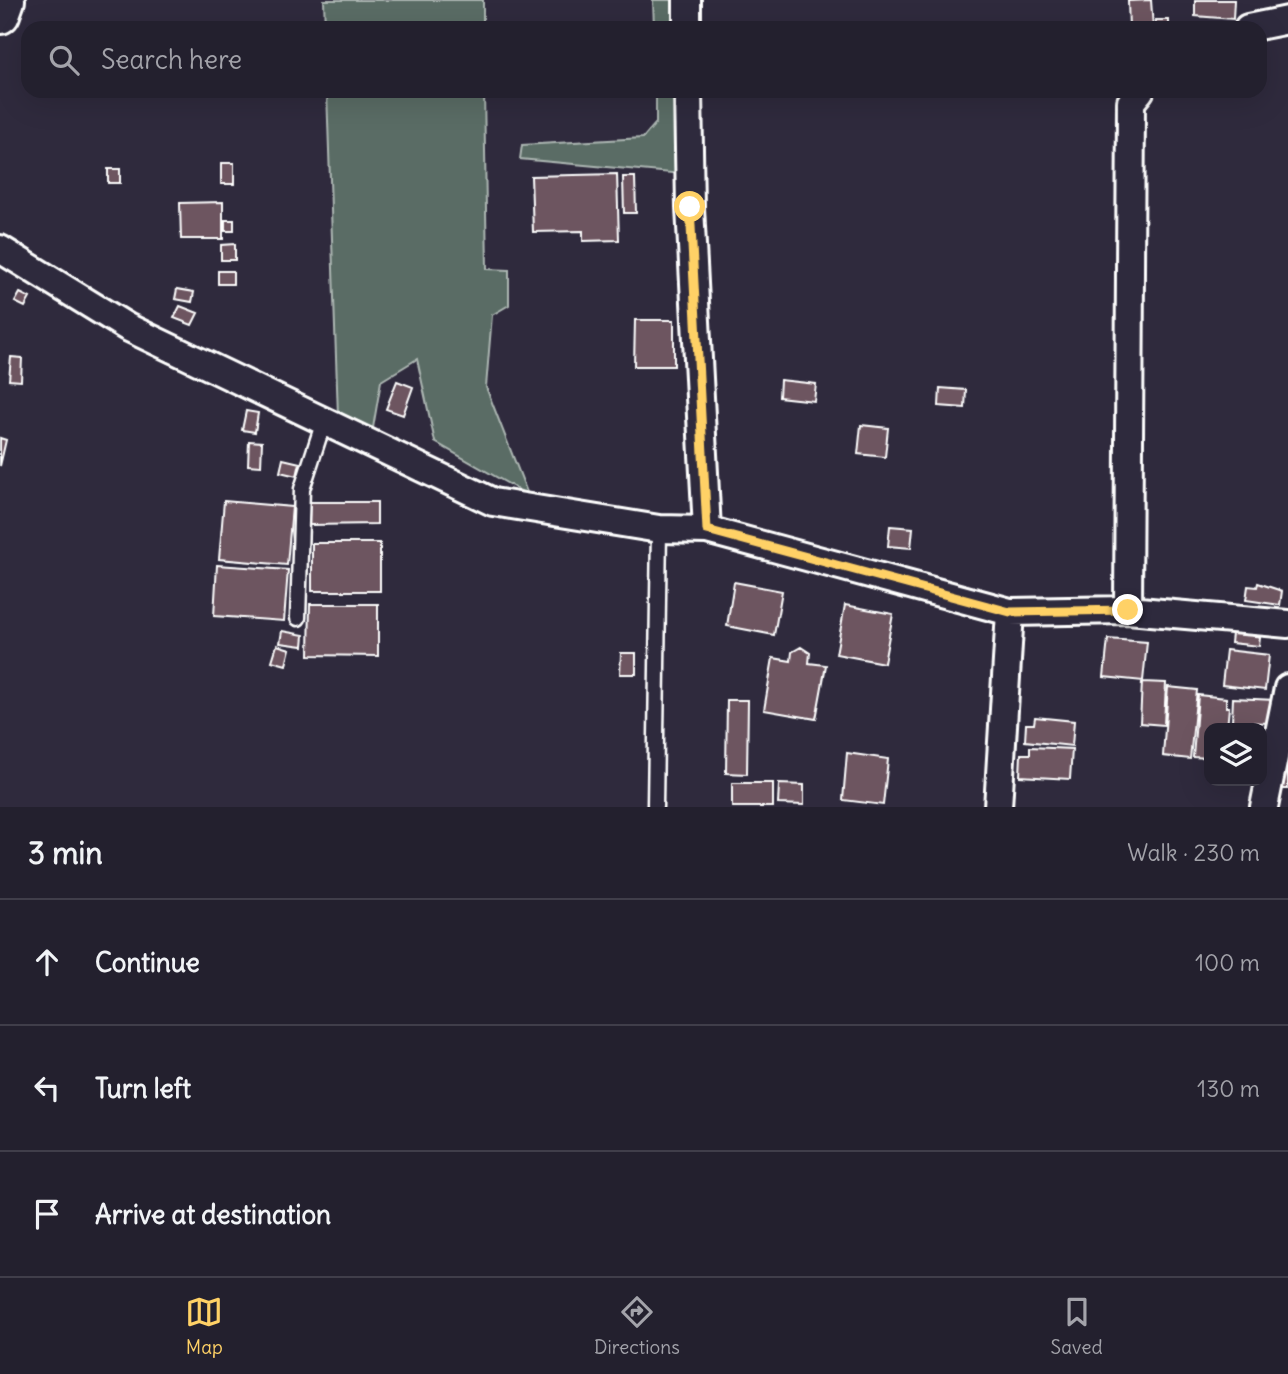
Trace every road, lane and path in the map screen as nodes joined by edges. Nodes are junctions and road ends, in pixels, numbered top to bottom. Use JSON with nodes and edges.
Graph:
{"nodes":[{"id":1,"x":5,"y":0,"type":"edge"},
{"id":2,"x":687,"y":0,"type":"edge"},
{"id":3,"x":0,"y":14,"type":"edge"},
{"id":4,"x":687,"y":21,"type":"edge"},
{"id":5,"x":688,"y":98,"type":"edge"},
{"id":6,"x":1134,"y":98,"type":"edge"},
{"id":7,"x":0,"y":249,"type":"edge"},
{"id":8,"x":324,"y":421,"type":"junction"},
{"id":9,"x":659,"y":529,"type":"junction"},
{"id":10,"x":707,"y":530,"type":"junction"},
{"id":11,"x":1128,"y":610,"type":"junction"},
{"id":12,"x":1010,"y":612,"type":"junction"},
{"id":13,"x":298,"y":618,"type":"dead end"},
{"id":14,"x":1288,"y":624,"type":"edge"},
{"id":15,"x":1288,"y":688,"type":"edge"},
{"id":16,"x":654,"y":807,"type":"edge"},
{"id":17,"x":998,"y":807,"type":"edge"},
{"id":18,"x":1264,"y":807,"type":"edge"}],
"edges":[{"from":1,"to":3,"type":"street"},
{"from":2,"to":4,"type":"street"},
{"from":5,"to":10,"type":"street"},
{"from":6,"to":11,"type":"street"},
{"from":7,"to":8,"type":"street"},
{"from":8,"to":9,"type":"street"},
{"from":8,"to":13,"type":"lane"},
{"from":9,"to":10,"type":"street"},
{"from":9,"to":16,"type":"lane"},
{"from":10,"to":12,"type":"street"},
{"from":11,"to":12,"type":"street"},
{"from":11,"to":14,"type":"street"},
{"from":12,"to":17,"type":"street"},
{"from":15,"to":18,"type":"street"}]}
